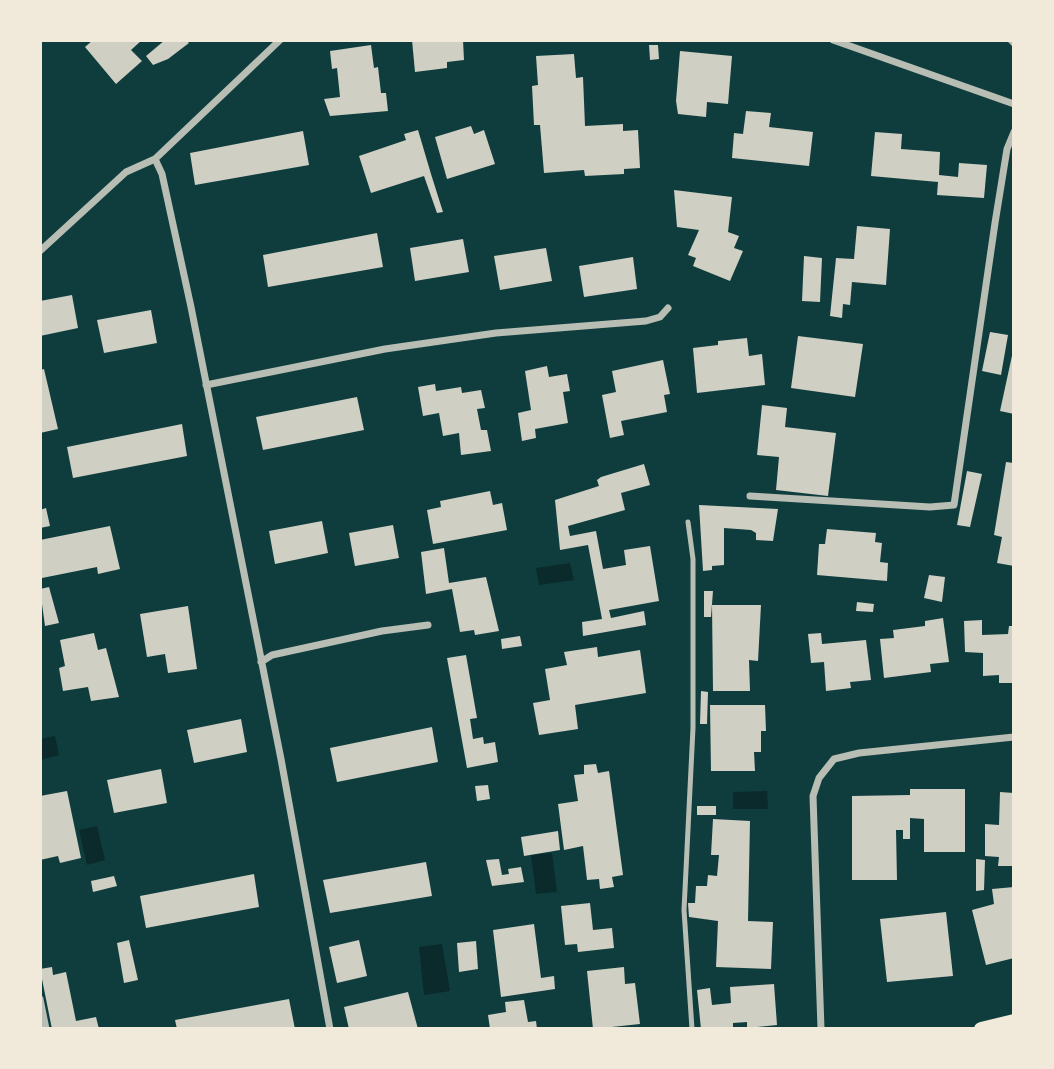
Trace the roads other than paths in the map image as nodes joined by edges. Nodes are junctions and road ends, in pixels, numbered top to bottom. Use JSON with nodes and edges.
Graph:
{"nodes":[{"id":1,"x":280,"y":40,"type":"edge"},
{"id":2,"x":833,"y":40,"type":"edge"},
{"id":3,"x":1014,"y":104,"type":"edge"},
{"id":4,"x":1014,"y":132,"type":"edge"},
{"id":5,"x":155,"y":159,"type":"junction"},
{"id":6,"x":40,"y":251,"type":"edge"},
{"id":7,"x":668,"y":309,"type":"dead end"},
{"id":8,"x":206,"y":385,"type":"junction"},
{"id":9,"x":750,"y":496,"type":"dead end"},
{"id":10,"x":688,"y":522,"type":"dead end"},
{"id":11,"x":428,"y":625,"type":"dead end"},
{"id":12,"x":261,"y":662,"type":"junction"},
{"id":13,"x":1014,"y":737,"type":"edge"},
{"id":14,"x":40,"y":999,"type":"edge"},
{"id":15,"x":1014,"y":1021,"type":"edge"},
{"id":16,"x":46,"y":1029,"type":"edge"},
{"id":17,"x":330,"y":1029,"type":"edge"},
{"id":18,"x":692,"y":1029,"type":"edge"},
{"id":19,"x":821,"y":1029,"type":"edge"},
{"id":20,"x":981,"y":1029,"type":"edge"}],
"edges":[{"from":1,"to":5,"type":"street"},
{"from":2,"to":3,"type":"street"},
{"from":4,"to":9,"type":"street"},
{"from":5,"to":6,"type":"street"},
{"from":5,"to":8,"type":"street"},
{"from":7,"to":8,"type":"street"},
{"from":8,"to":12,"type":"street"},
{"from":10,"to":18,"type":"lane"},
{"from":11,"to":12,"type":"street"},
{"from":12,"to":17,"type":"street"},
{"from":13,"to":19,"type":"street"},
{"from":14,"to":16,"type":"street"},
{"from":15,"to":20,"type":"main road"}]}
